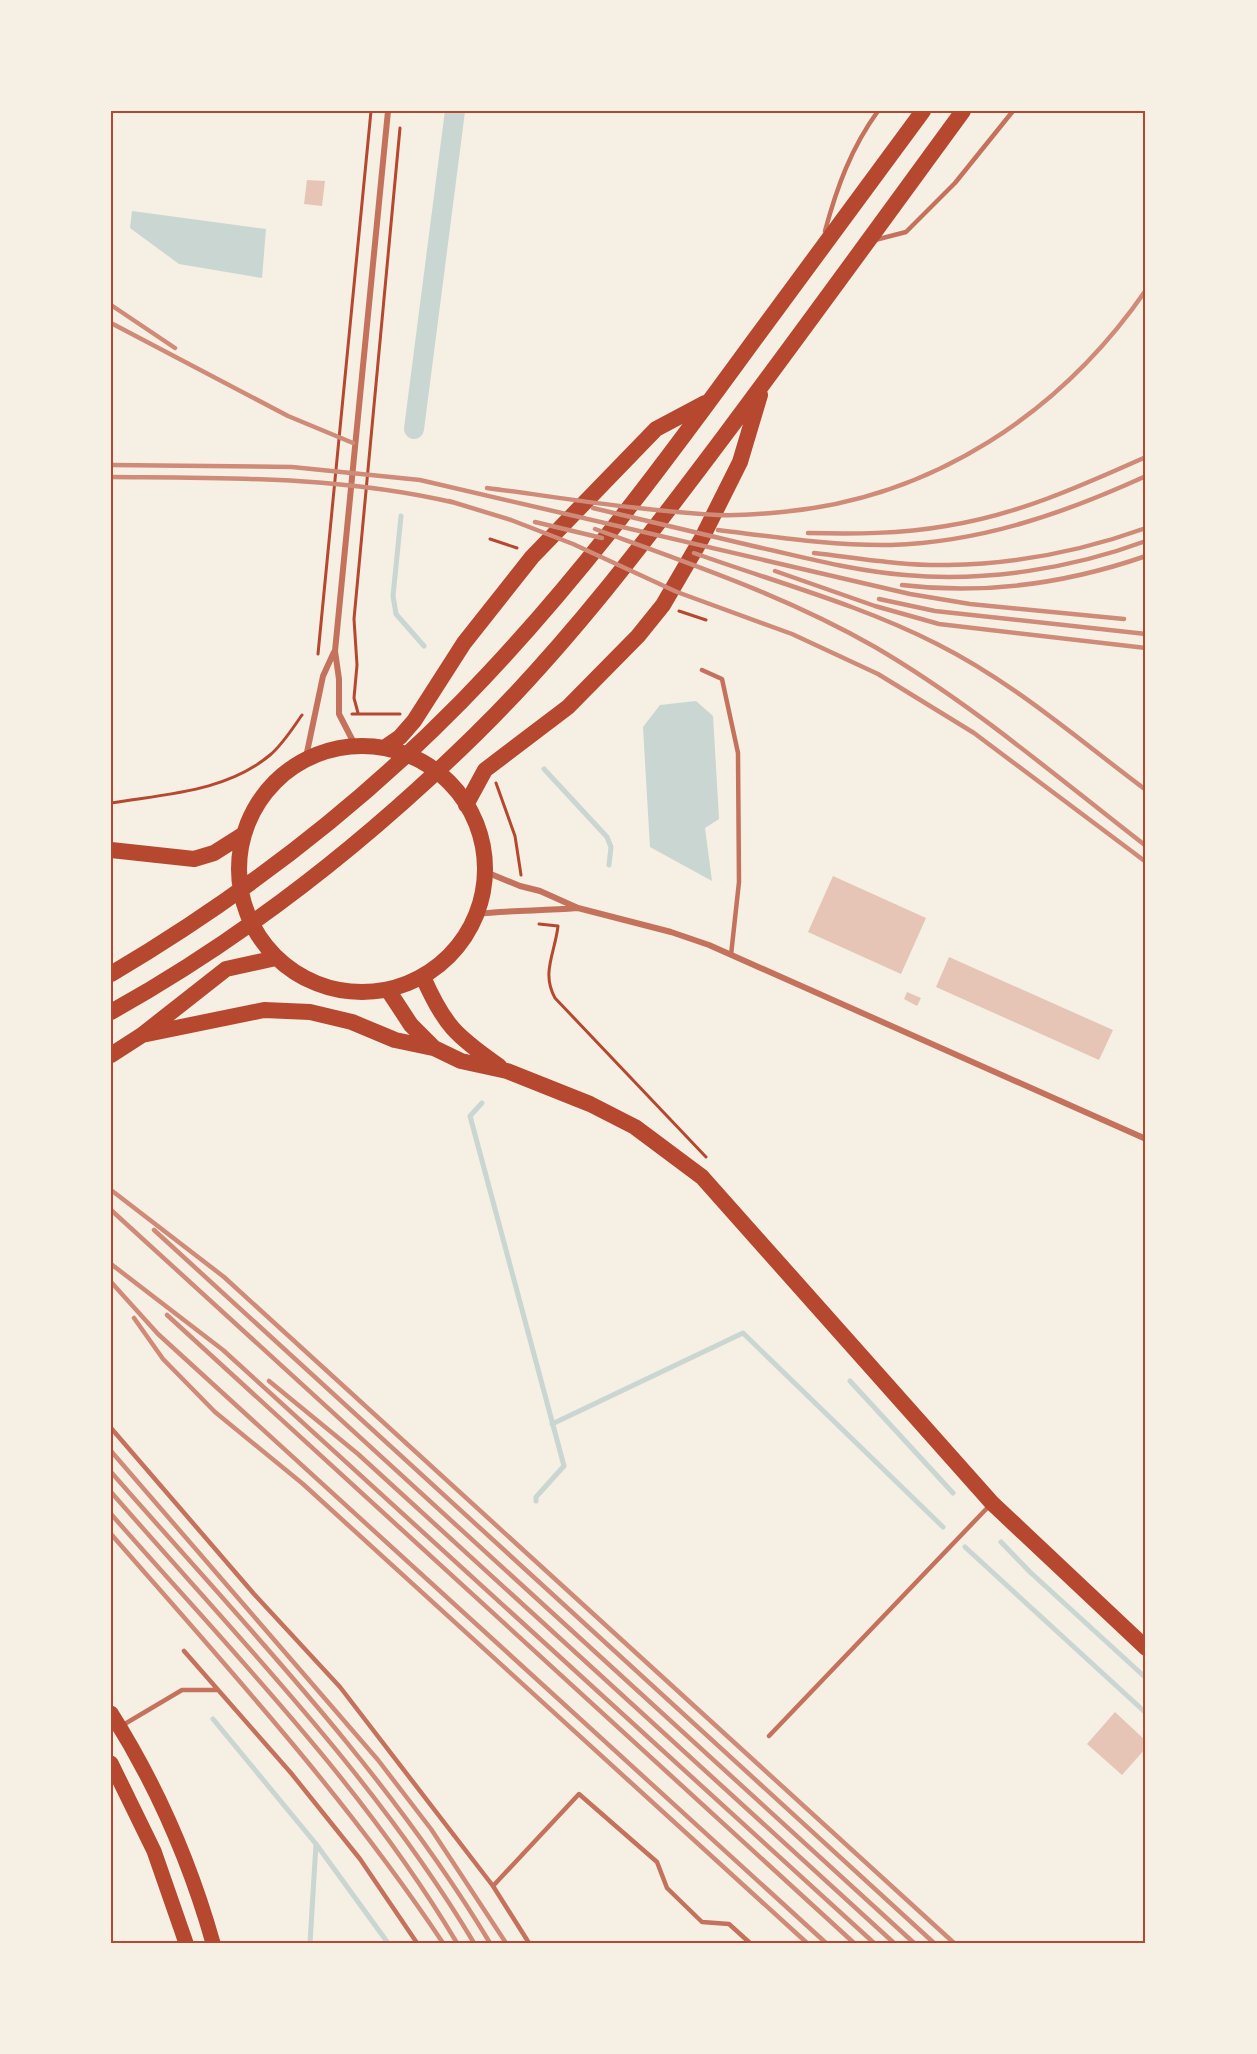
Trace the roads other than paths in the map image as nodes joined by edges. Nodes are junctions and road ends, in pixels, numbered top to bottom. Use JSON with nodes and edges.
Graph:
{"nodes":[{"id":1,"x":388,"y":111,"type":"edge"},
{"id":2,"x":878,"y":111,"type":"edge"},
{"id":3,"x":923,"y":111,"type":"edge"},
{"id":4,"x":963,"y":111,"type":"edge"},
{"id":5,"x":1013,"y":111,"type":"edge"},
{"id":6,"x":866,"y":243,"type":"junction"},
{"id":7,"x":820,"y":251,"type":"junction"},
{"id":8,"x":764,"y":382,"type":"junction"},
{"id":9,"x":711,"y":399,"type":"junction"},
{"id":10,"x":334,"y":651,"type":"junction"},
{"id":11,"x":702,"y":670,"type":"dead end"},
{"id":12,"x":354,"y":744,"type":"junction"},
{"id":13,"x":384,"y":748,"type":"junction"},
{"id":14,"x":306,"y":757,"type":"junction"},
{"id":15,"x":466,"y":805,"type":"junction"},
{"id":16,"x":244,"y":834,"type":"junction"},
{"id":17,"x":111,"y":850,"type":"edge"},
{"id":18,"x":486,"y":873,"type":"junction"},
{"id":19,"x":578,"y":908,"type":"junction"},
{"id":20,"x":476,"y":914,"type":"junction"},
{"id":21,"x":731,"y":955,"type":"junction"},
{"id":22,"x":276,"y":958,"type":"junction"},
{"id":23,"x":111,"y":974,"type":"edge"},
{"id":24,"x":423,"y":977,"type":"junction"},
{"id":25,"x":388,"y":990,"type":"junction"},
{"id":26,"x":111,"y":1012,"type":"edge"},
{"id":27,"x":142,"y":1035,"type":"junction"},
{"id":28,"x":434,"y":1048,"type":"junction"},
{"id":29,"x":111,"y":1055,"type":"edge"},
{"id":30,"x":507,"y":1071,"type":"junction"},
{"id":31,"x":1146,"y":1139,"type":"edge"},
{"id":32,"x":111,"y":1428,"type":"edge"},
{"id":33,"x":992,"y":1503,"type":"junction"},
{"id":34,"x":1146,"y":1648,"type":"edge"},
{"id":35,"x":184,"y":1652,"type":"dead end"},
{"id":36,"x":218,"y":1690,"type":"junction"},
{"id":37,"x":111,"y":1713,"type":"edge"},
{"id":38,"x":120,"y":1727,"type":"junction"},
{"id":39,"x":769,"y":1736,"type":"dead end"},
{"id":40,"x":111,"y":1763,"type":"edge"},
{"id":41,"x":493,"y":1887,"type":"junction"},
{"id":42,"x":186,"y":1943,"type":"edge"},
{"id":43,"x":213,"y":1943,"type":"edge"},
{"id":44,"x":417,"y":1943,"type":"edge"},
{"id":45,"x":529,"y":1943,"type":"edge"},
{"id":46,"x":750,"y":1943,"type":"edge"}],
"edges":[{"from":1,"to":10,"type":"street"},
{"from":2,"to":7,"type":"lane"},
{"from":3,"to":7,"type":"highway"},
{"from":4,"to":6,"type":"highway"},
{"from":5,"to":6,"type":"lane"},
{"from":6,"to":8,"type":"highway"},
{"from":7,"to":9,"type":"highway"},
{"from":8,"to":15,"type":"highway"},
{"from":8,"to":26,"type":"highway"},
{"from":9,"to":13,"type":"highway"},
{"from":9,"to":23,"type":"highway"},
{"from":10,"to":12,"type":"street"},
{"from":10,"to":14,"type":"street"},
{"from":11,"to":21,"type":"lane"},
{"from":12,"to":13,"type":"highway"},
{"from":12,"to":14,"type":"highway"},
{"from":13,"to":15,"type":"highway"},
{"from":14,"to":16,"type":"highway"},
{"from":15,"to":18,"type":"highway"},
{"from":16,"to":17,"type":"highway"},
{"from":16,"to":22,"type":"highway"},
{"from":18,"to":19,"type":"street"},
{"from":18,"to":20,"type":"highway"},
{"from":19,"to":20,"type":"street"},
{"from":19,"to":21,"type":"street"},
{"from":20,"to":24,"type":"highway"},
{"from":21,"to":31,"type":"street"},
{"from":22,"to":25,"type":"highway"},
{"from":22,"to":27,"type":"highway"},
{"from":24,"to":25,"type":"highway"},
{"from":24,"to":30,"type":"highway"},
{"from":25,"to":28,"type":"highway"},
{"from":27,"to":28,"type":"highway"},
{"from":27,"to":29,"type":"highway"},
{"from":28,"to":30,"type":"highway"},
{"from":30,"to":33,"type":"highway"},
{"from":32,"to":41,"type":"lane"},
{"from":33,"to":34,"type":"highway"},
{"from":33,"to":39,"type":"lane"},
{"from":35,"to":36,"type":"lane"},
{"from":36,"to":38,"type":"lane"},
{"from":36,"to":44,"type":"lane"},
{"from":37,"to":38,"type":"main road"},
{"from":38,"to":43,"type":"main road"},
{"from":40,"to":42,"type":"main road"},
{"from":41,"to":45,"type":"lane"},
{"from":41,"to":46,"type":"lane"}]}
